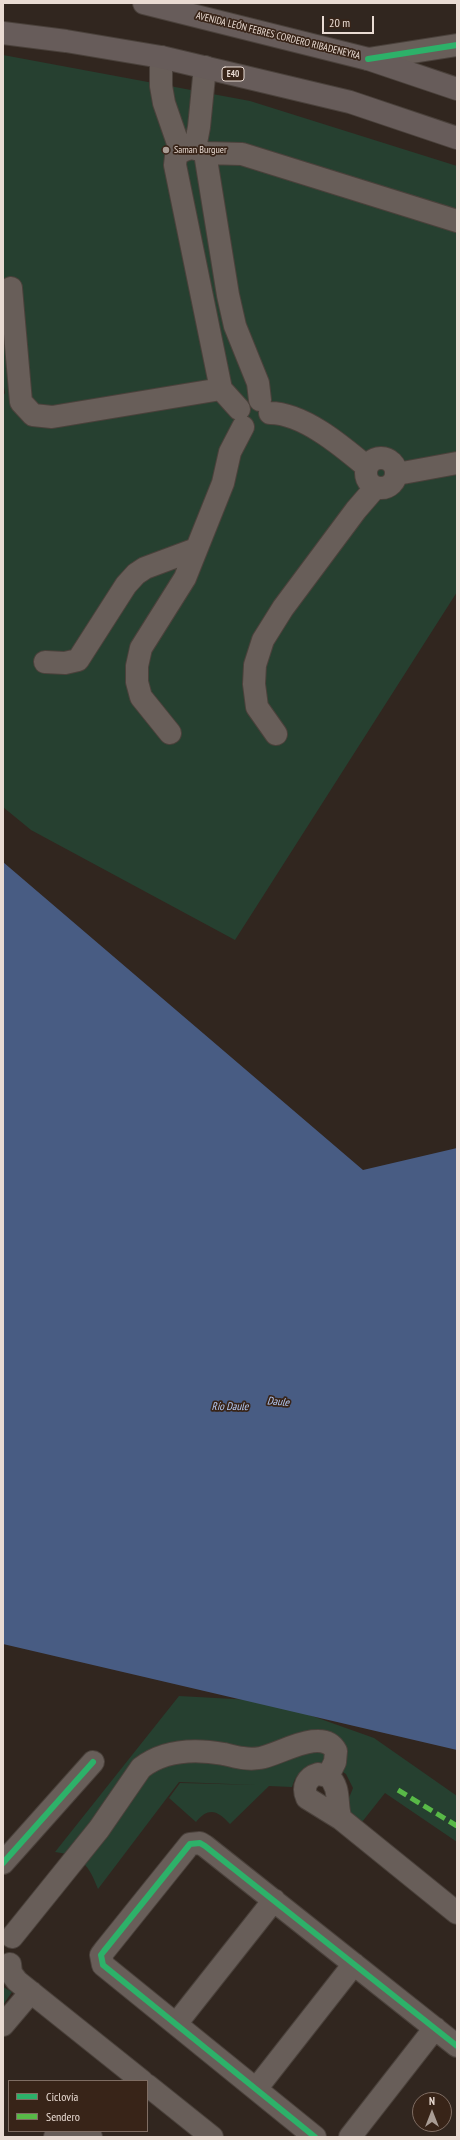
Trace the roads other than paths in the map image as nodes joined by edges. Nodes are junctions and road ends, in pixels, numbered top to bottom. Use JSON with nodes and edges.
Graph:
{"nodes":[{"id":1,"x":144,"y":3,"type":"edge"},
{"id":2,"x":3,"y":34,"type":"edge"},
{"id":3,"x":457,"y":45,"type":"edge"},
{"id":4,"x":161,"y":57,"type":"junction"},
{"id":5,"x":368,"y":59,"type":"junction"},
{"id":6,"x":205,"y":67,"type":"junction"},
{"id":7,"x":457,"y":89,"type":"edge"},
{"id":8,"x":457,"y":138,"type":"edge"},
{"id":9,"x":194,"y":151,"type":"junction"},
{"id":10,"x":457,"y":221,"type":"edge"},
{"id":11,"x":11,"y":288,"type":"dead end"},
{"id":12,"x":221,"y":389,"type":"junction"},
{"id":13,"x":265,"y":407,"type":"junction"},
{"id":14,"x":241,"y":418,"type":"junction"},
{"id":15,"x":457,"y":463,"type":"edge"},
{"id":16,"x":367,"y":467,"type":"junction"},
{"id":17,"x":396,"y":474,"type":"junction"},
{"id":18,"x":375,"y":488,"type":"junction"},
{"id":19,"x":196,"y":549,"type":"junction"},
{"id":20,"x":45,"y":662,"type":"dead end"},
{"id":21,"x":170,"y":733,"type":"dead end"},
{"id":22,"x":276,"y":734,"type":"dead end"},
{"id":23,"x":93,"y":1762,"type":"dead end"},
{"id":24,"x":328,"y":1776,"type":"junction"},
{"id":25,"x":341,"y":1819,"type":"junction"},
{"id":26,"x":3,"y":1864,"type":"edge"},
{"id":27,"x":274,"y":1900,"type":"junction"},
{"id":28,"x":457,"y":1913,"type":"edge"},
{"id":29,"x":10,"y":1963,"type":"edge"},
{"id":30,"x":354,"y":1964,"type":"junction"},
{"id":31,"x":176,"y":2024,"type":"junction"},
{"id":32,"x":3,"y":2025,"type":"edge"},
{"id":33,"x":435,"y":2028,"type":"junction"},
{"id":34,"x":457,"y":2046,"type":"edge"},
{"id":35,"x":141,"y":2080,"type":"edge"},
{"id":36,"x":148,"y":2086,"type":"edge"},
{"id":37,"x":256,"y":2089,"type":"junction"},
{"id":38,"x":212,"y":2137,"type":"edge"},
{"id":39,"x":316,"y":2137,"type":"edge"},
{"id":40,"x":350,"y":2137,"type":"edge"}],
"edges":[{"from":1,"to":5,"type":"highway","name":"AVENIDA LEÓN FEBRES CORDERO RIBADENEYRA"},
{"from":2,"to":4,"type":"highway","number":"E40"},
{"from":3,"to":5,"type":"street"},
{"from":4,"to":6,"type":"highway","number":"E40"},
{"from":4,"to":9,"type":"street"},
{"from":5,"to":7,"type":"highway","name":"AVENIDA LEÓN FEBRES CORDERO RIBADENEYRA"},
{"from":6,"to":8,"type":"highway","number":"E40"},
{"from":6,"to":9,"type":"street"},
{"from":9,"to":10,"type":"street"},
{"from":9,"to":12,"type":"street"},
{"from":9,"to":13,"type":"street"},
{"from":11,"to":12,"type":"street"},
{"from":12,"to":14,"type":"street"},
{"from":13,"to":14,"type":"street"},
{"from":13,"to":14,"type":"street"},
{"from":13,"to":16,"type":"street"},
{"from":14,"to":19,"type":"street"},
{"from":15,"to":17,"type":"street"},
{"from":16,"to":17,"type":"street"},
{"from":16,"to":18,"type":"street"},
{"from":17,"to":18,"type":"street"},
{"from":18,"to":22,"type":"street"},
{"from":19,"to":20,"type":"street"},
{"from":19,"to":21,"type":"street"},
{"from":23,"to":26,"type":"street"},
{"from":24,"to":25,"type":"street"},
{"from":24,"to":25,"type":"street"},
{"from":24,"to":29,"type":"street"},
{"from":25,"to":28,"type":"street"},
{"from":27,"to":30,"type":"street"},
{"from":27,"to":31,"type":"street"},
{"from":27,"to":31,"type":"street"},
{"from":29,"to":32,"type":"street"},
{"from":29,"to":35,"type":"street"},
{"from":30,"to":33,"type":"street"},
{"from":30,"to":37,"type":"street"},
{"from":31,"to":37,"type":"street"},
{"from":33,"to":34,"type":"street"},
{"from":33,"to":40,"type":"street"},
{"from":36,"to":38,"type":"street"},
{"from":37,"to":39,"type":"street"}]}
